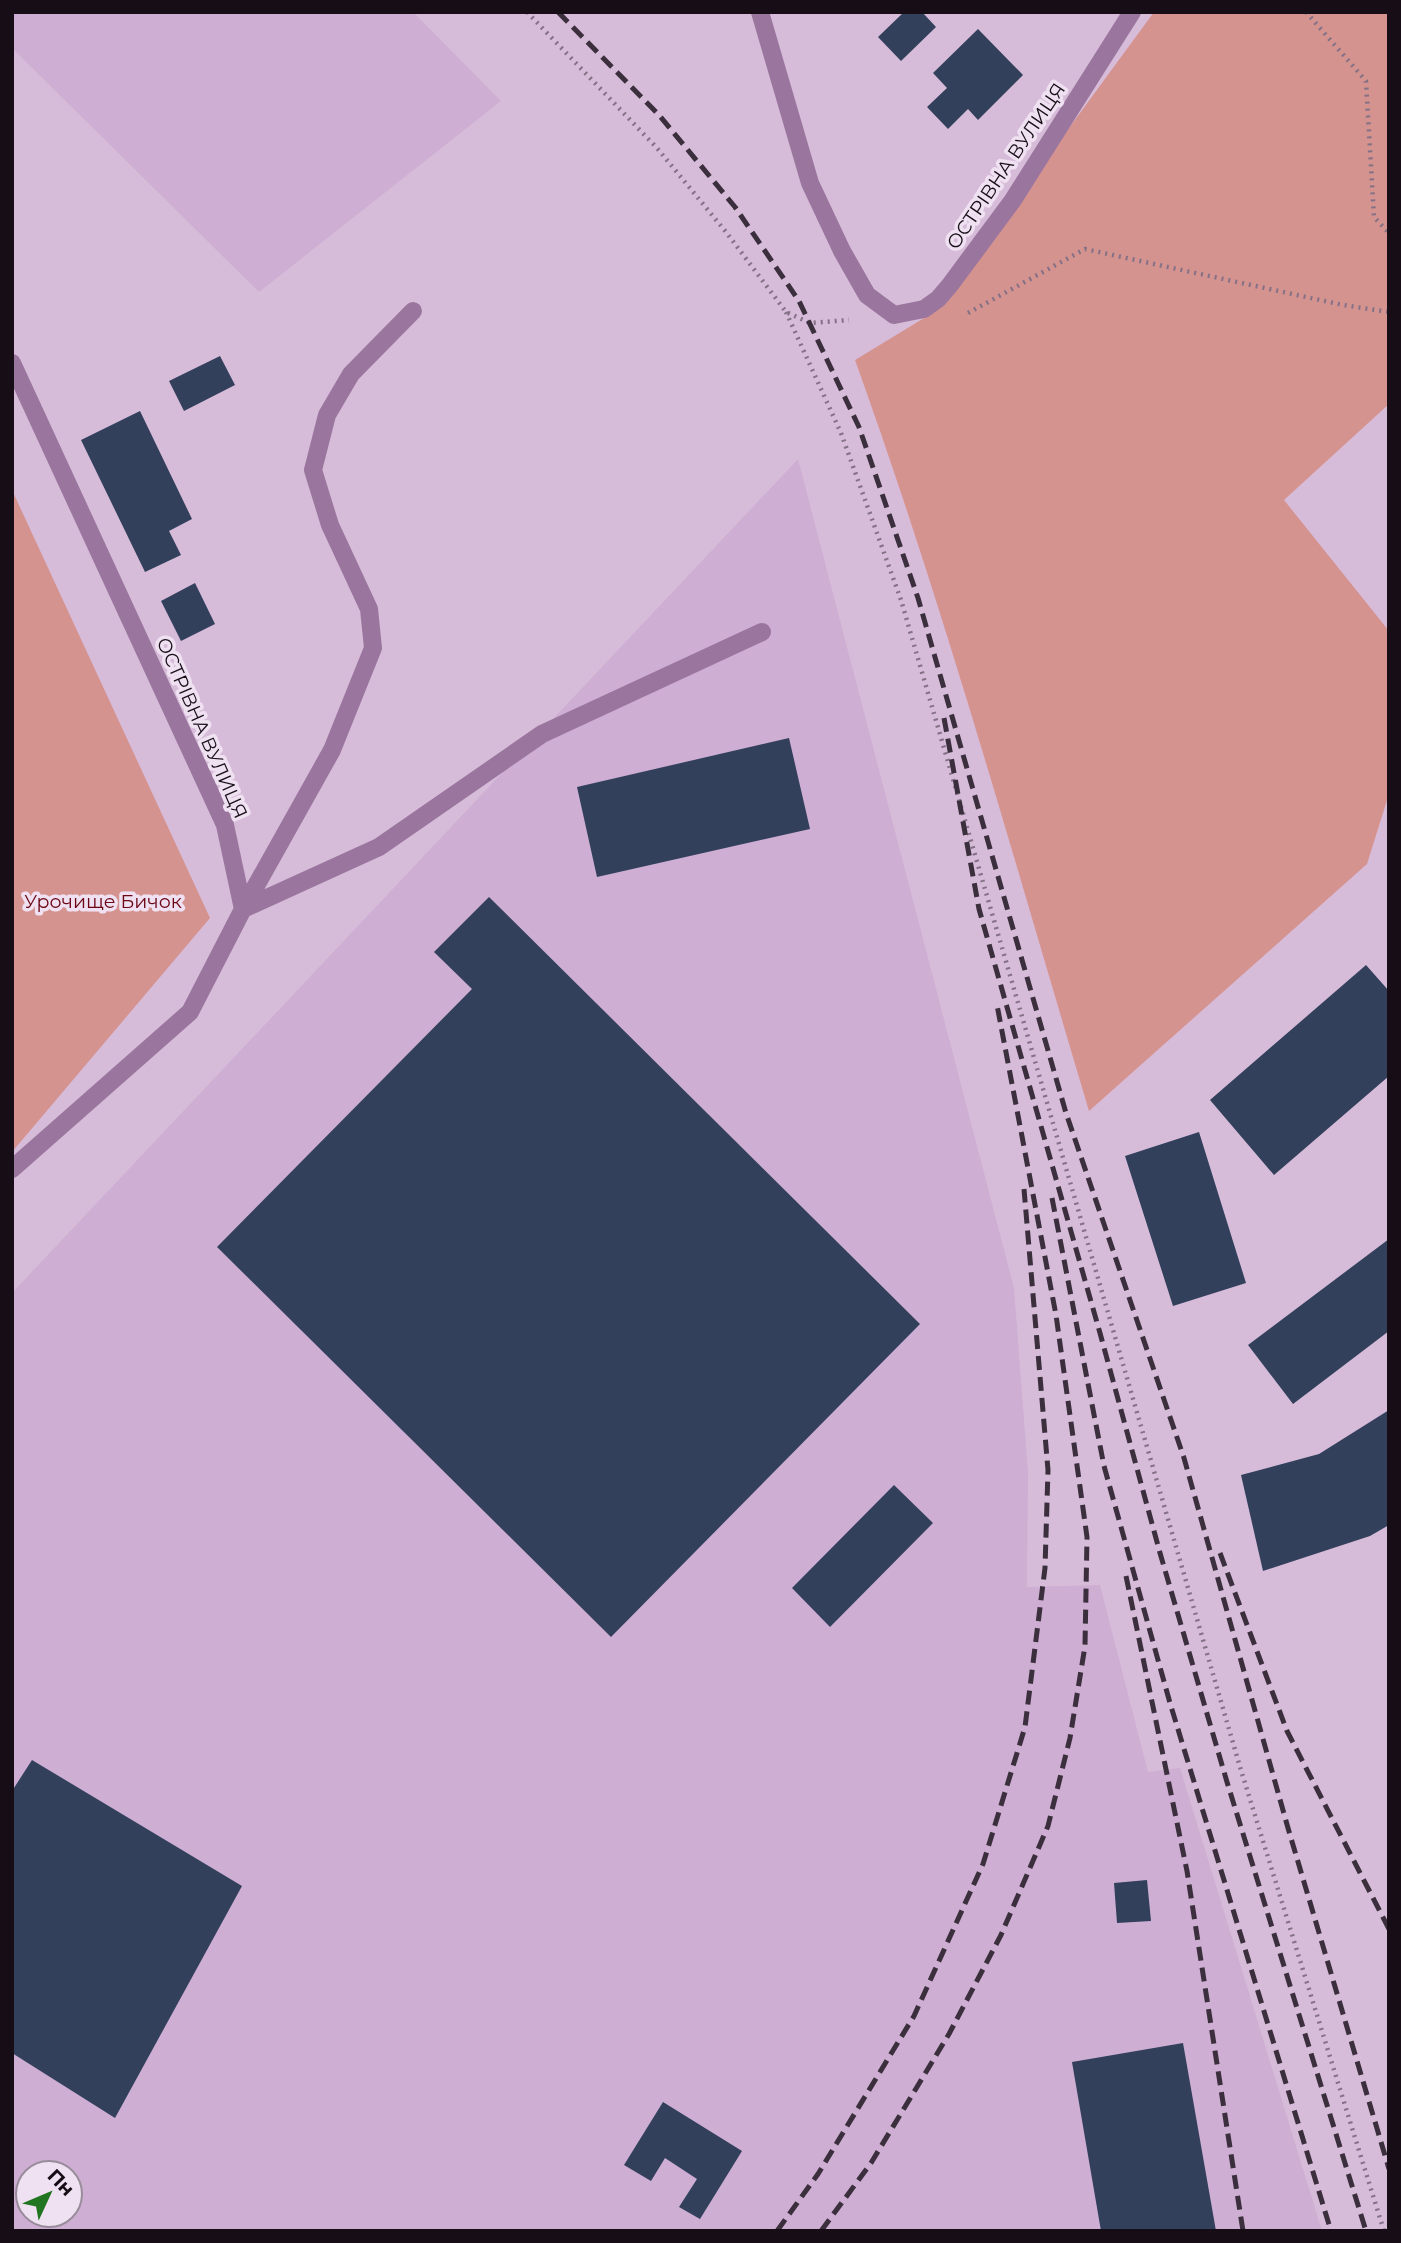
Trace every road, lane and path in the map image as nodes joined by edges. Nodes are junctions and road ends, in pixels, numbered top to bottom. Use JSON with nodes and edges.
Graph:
{"nodes":[{"id":1,"x":527,"y":12,"type":"edge"},
{"id":2,"x":760,"y":12,"type":"edge"},
{"id":3,"x":1132,"y":12,"type":"edge"},
{"id":4,"x":1306,"y":12,"type":"edge"},
{"id":5,"x":1389,"y":233,"type":"edge"},
{"id":6,"x":413,"y":312,"type":"dead end"},
{"id":7,"x":786,"y":312,"type":"junction"},
{"id":8,"x":1389,"y":312,"type":"edge"},
{"id":9,"x":967,"y":313,"type":"dead end"},
{"id":10,"x":894,"y":315,"type":"junction"},
{"id":11,"x":12,"y":363,"type":"edge"},
{"id":12,"x":762,"y":632,"type":"dead end"},
{"id":13,"x":243,"y":909,"type":"junction"},
{"id":14,"x":12,"y":1169,"type":"edge"},
{"id":15,"x":1384,"y":2231,"type":"edge"}],
"edges":[{"from":1,"to":7,"type":"path"},
{"from":2,"to":10,"type":"street"},
{"from":3,"to":10,"type":"street","name":"ОСТРІВНА ВУЛИЦЯ"},
{"from":4,"to":5,"type":"path"},
{"from":6,"to":13,"type":"street"},
{"from":7,"to":10,"type":"path"},
{"from":7,"to":15,"type":"path"},
{"from":8,"to":9,"type":"path"},
{"from":11,"to":13,"type":"street","name":"ОСТРІВНА ВУЛИЦЯ"},
{"from":12,"to":13,"type":"street"},
{"from":13,"to":14,"type":"street"}]}
